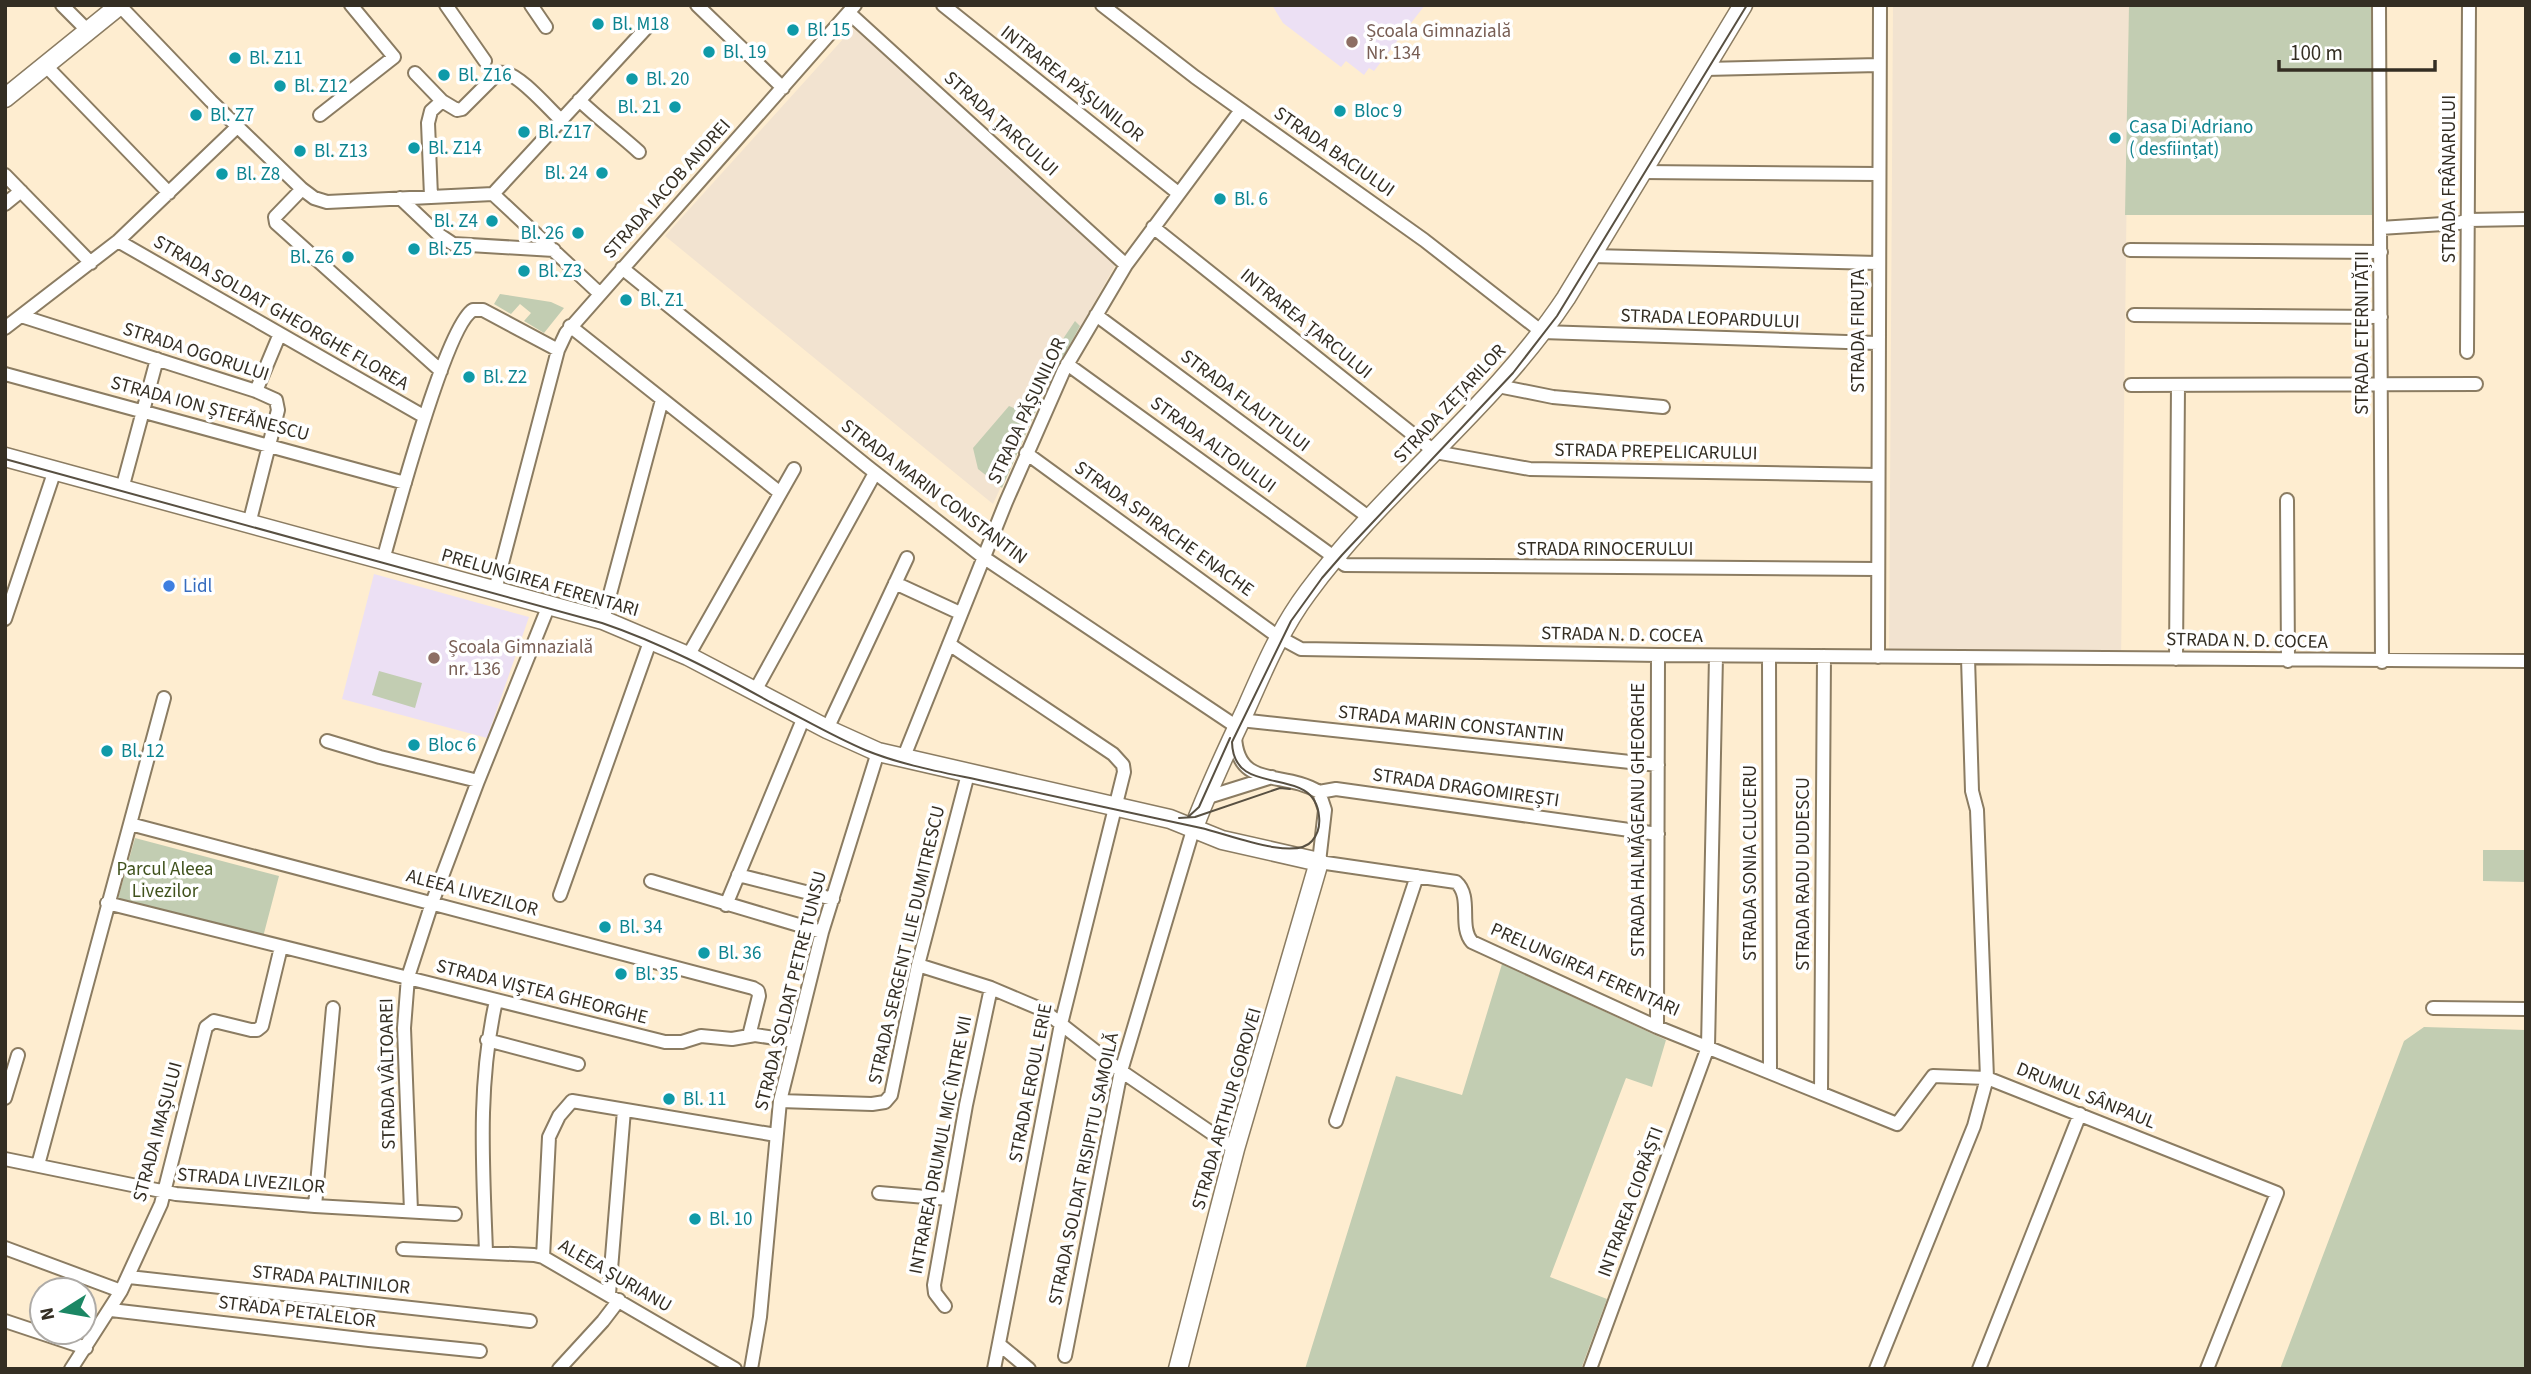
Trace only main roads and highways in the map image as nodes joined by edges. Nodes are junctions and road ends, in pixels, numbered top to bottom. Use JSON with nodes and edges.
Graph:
{"nodes":[{"id":1,"x":1743,"y":5,"type":"edge"},
{"id":2,"x":120,"y":6,"type":"edge"},
{"id":3,"x":8,"y":92,"type":"edge"},
{"id":4,"x":5,"y":457,"type":"edge"},
{"id":5,"x":1205,"y":798,"type":"junction"},
{"id":6,"x":1170,"y":819,"type":"junction"},
{"id":7,"x":1193,"y":830,"type":"junction"},
{"id":8,"x":1319,"y":862,"type":"joint"},
{"id":9,"x":1178,"y":1369,"type":"edge"}],
"edges":[{"from":1,"to":5,"type":"main road","name":"STRADA ZEȚARILOR"},
{"from":2,"to":3,"type":"main road"},
{"from":4,"to":6,"type":"main road","name":"PRELUNGIREA FERENTARI"},
{"from":5,"to":6,"type":"main road"},
{"from":5,"to":7,"type":"main road","name":"STRADA ZEȚARILOR"},
{"from":6,"to":7,"type":"main road","name":"PRELUNGIREA FERENTARI"},
{"from":7,"to":8,"type":"main road","name":"PRELUNGIREA FERENTARI"},
{"from":8,"to":9,"type":"main road","name":"STRADA ARTHUR GOROVEI"}]}
